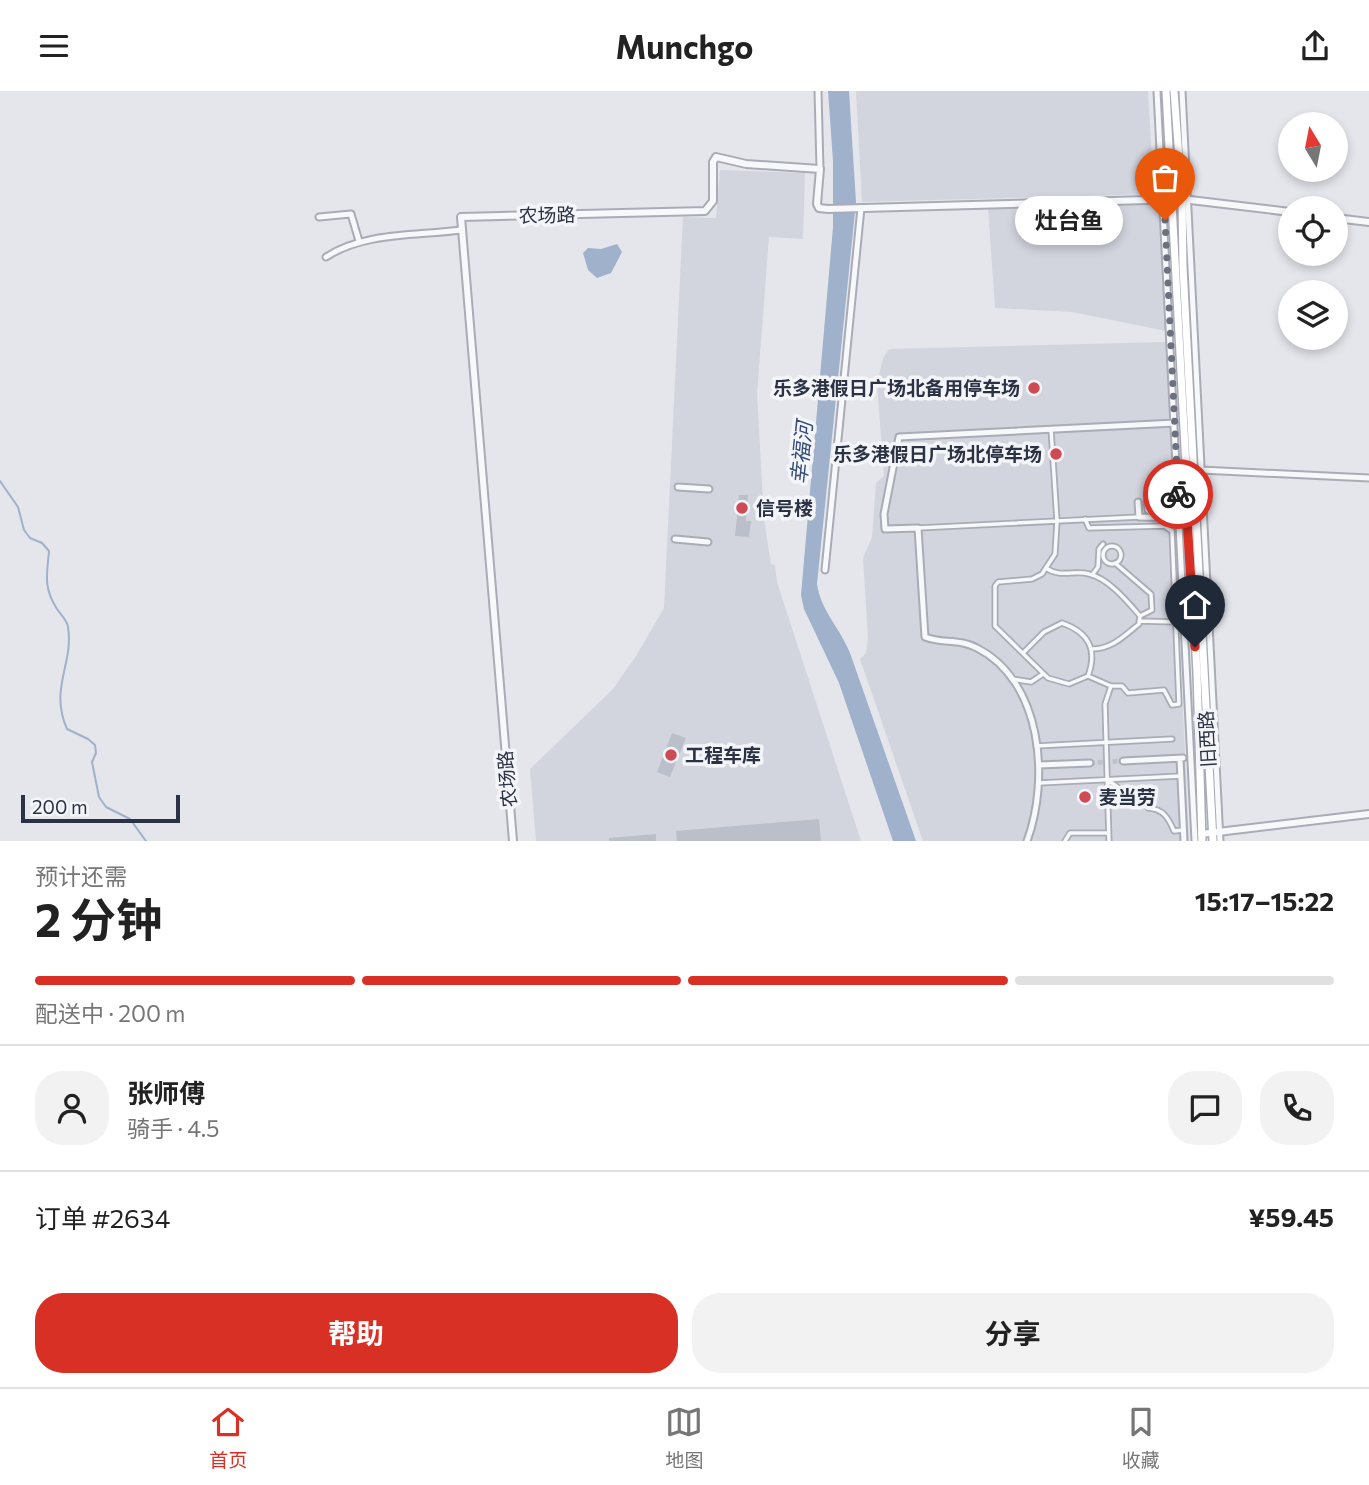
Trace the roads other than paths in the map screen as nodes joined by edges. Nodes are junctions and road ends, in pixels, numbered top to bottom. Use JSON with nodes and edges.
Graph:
{"nodes":[{"id":1,"x":818,"y":91,"type":"edge"},
{"id":2,"x":1157,"y":91,"type":"edge"},
{"id":3,"x":1166,"y":91,"type":"edge"},
{"id":4,"x":1174,"y":91,"type":"edge"},
{"id":5,"x":1182,"y":91,"type":"edge"},
{"id":6,"x":820,"y":169,"type":"junction"},
{"id":7,"x":1168,"y":199,"type":"junction"},
{"id":8,"x":1185,"y":199,"type":"junction"},
{"id":9,"x":860,"y":208,"type":"junction"},
{"id":10,"x":1278,"y":211,"type":"edge"},
{"id":11,"x":319,"y":218,"type":"dead end"},
{"id":12,"x":1348,"y":220,"type":"edge"},
{"id":13,"x":1369,"y":222,"type":"edge"},
{"id":14,"x":461,"y":230,"type":"junction"},
{"id":15,"x":359,"y":241,"type":"junction"},
{"id":16,"x":326,"y":257,"type":"dead end"},
{"id":17,"x":1175,"y":423,"type":"junction"},
{"id":18,"x":1051,"y":429,"type":"junction"},
{"id":19,"x":1194,"y":469,"type":"junction"},
{"id":20,"x":1369,"y":478,"type":"edge"},
{"id":21,"x":678,"y":487,"type":"dead end"},
{"id":22,"x":709,"y":489,"type":"dead end"},
{"id":23,"x":1138,"y":502,"type":"dead end"},
{"id":24,"x":1147,"y":502,"type":"dead end"},
{"id":25,"x":1200,"y":515,"type":"junction"},
{"id":26,"x":1183,"y":516,"type":"junction"},
{"id":27,"x":1139,"y":517,"type":"junction"},
{"id":28,"x":1085,"y":519,"type":"junction"},
{"id":29,"x":1057,"y":521,"type":"junction"},
{"id":30,"x":918,"y":528,"type":"junction"},
{"id":31,"x":676,"y":539,"type":"dead end"},
{"id":32,"x":708,"y":542,"type":"dead end"},
{"id":33,"x":1103,"y":544,"type":"dead end"},
{"id":34,"x":1101,"y":553,"type":"junction"},
{"id":35,"x":1115,"y":563,"type":"junction"},
{"id":36,"x":1046,"y":568,"type":"junction"},
{"id":37,"x":825,"y":570,"type":"dead end"},
{"id":38,"x":1092,"y":575,"type":"junction"},
{"id":39,"x":1140,"y":618,"type":"junction"},
{"id":40,"x":1176,"y":622,"type":"junction"},
{"id":41,"x":1092,"y":649,"type":"junction"},
{"id":42,"x":1024,"y":653,"type":"junction"},
{"id":43,"x":1043,"y":674,"type":"junction"},
{"id":44,"x":1088,"y":676,"type":"junction"},
{"id":45,"x":1012,"y":679,"type":"junction"},
{"id":46,"x":1111,"y":686,"type":"junction"},
{"id":47,"x":1172,"y":739,"type":"dead end"},
{"id":48,"x":1106,"y":743,"type":"junction"},
{"id":49,"x":1036,"y":746,"type":"junction"},
{"id":50,"x":1190,"y":758,"type":"junction"},
{"id":51,"x":1199,"y":758,"type":"junction"},
{"id":52,"x":1180,"y":759,"type":"junction"},
{"id":53,"x":1123,"y":761,"type":"tunnel mouth"},
{"id":54,"x":1090,"y":763,"type":"tunnel mouth"},
{"id":55,"x":1039,"y":765,"type":"junction"},
{"id":56,"x":1181,"y":776,"type":"junction"},
{"id":57,"x":1107,"y":780,"type":"junction"},
{"id":58,"x":1039,"y":783,"type":"junction"},
{"id":59,"x":1369,"y":814,"type":"edge"},
{"id":60,"x":1184,"y":830,"type":"junction"},
{"id":61,"x":1108,"y":833,"type":"junction"},
{"id":62,"x":1215,"y":836,"type":"edge"},
{"id":63,"x":1202,"y":838,"type":"edge"},
{"id":64,"x":513,"y":841,"type":"edge"},
{"id":65,"x":1027,"y":841,"type":"edge"},
{"id":66,"x":1065,"y":841,"type":"edge"},
{"id":67,"x":1108,"y":841,"type":"edge"},
{"id":68,"x":1184,"y":841,"type":"edge"},
{"id":69,"x":1195,"y":841,"type":"edge"},
{"id":70,"x":1220,"y":841,"type":"edge"}],
"edges":[{"from":1,"to":6,"type":"street"},
{"from":2,"to":7,"type":"street"},
{"from":3,"to":7,"type":"main road","name":"旧西路"},
{"from":4,"to":8,"type":"main road","name":"旧西路"},
{"from":5,"to":8,"type":"street"},
{"from":6,"to":9,"type":"street"},
{"from":6,"to":14,"type":"street","name":"农场路"},
{"from":7,"to":8,"type":"street"},
{"from":7,"to":9,"type":"street"},
{"from":7,"to":17,"type":"street"},
{"from":7,"to":19,"type":"main road","name":"旧西路"},
{"from":8,"to":10,"type":"street"},
{"from":8,"to":19,"type":"main road","name":"旧西路"},
{"from":9,"to":37,"type":"street"},
{"from":11,"to":15,"type":"street"},
{"from":12,"to":13,"type":"street"},
{"from":14,"to":15,"type":"street"},
{"from":14,"to":64,"type":"street","name":"农场路"},
{"from":15,"to":16,"type":"street"},
{"from":17,"to":18,"type":"street"},
{"from":17,"to":26,"type":"street"},
{"from":18,"to":29,"type":"street"},
{"from":18,"to":30,"type":"street"},
{"from":19,"to":20,"type":"street"},
{"from":19,"to":25,"type":"main road","name":"旧西路"},
{"from":19,"to":26,"type":"main road","name":"旧西路"},
{"from":21,"to":22,"type":"street"},
{"from":23,"to":27,"type":"street"},
{"from":24,"to":26,"type":"street"},
{"from":25,"to":26,"type":"street"},
{"from":25,"to":62,"type":"main road","name":"旧西路"},
{"from":26,"to":27,"type":"street"},
{"from":26,"to":50,"type":"street"},
{"from":26,"to":51,"type":"main road","name":"旧西路"},
{"from":27,"to":28,"type":"street"},
{"from":28,"to":29,"type":"street"},
{"from":28,"to":40,"type":"street"},
{"from":29,"to":30,"type":"street"},
{"from":29,"to":36,"type":"street"},
{"from":30,"to":45,"type":"street"},
{"from":31,"to":32,"type":"street"},
{"from":33,"to":34,"type":"street"},
{"from":34,"to":35,"type":"street"},
{"from":34,"to":35,"type":"street"},
{"from":34,"to":38,"type":"street"},
{"from":35,"to":39,"type":"street"},
{"from":36,"to":38,"type":"street"},
{"from":36,"to":42,"type":"street"},
{"from":38,"to":39,"type":"street"},
{"from":39,"to":40,"type":"street"},
{"from":39,"to":41,"type":"street"},
{"from":40,"to":46,"type":"street"},
{"from":41,"to":42,"type":"street"},
{"from":41,"to":44,"type":"street"},
{"from":42,"to":43,"type":"street"},
{"from":43,"to":44,"type":"street"},
{"from":43,"to":45,"type":"street"},
{"from":44,"to":46,"type":"street"},
{"from":45,"to":49,"type":"street"},
{"from":46,"to":48,"type":"street"},
{"from":47,"to":48,"type":"street"},
{"from":48,"to":49,"type":"street"},
{"from":48,"to":57,"type":"street"},
{"from":49,"to":55,"type":"street"},
{"from":50,"to":51,"type":"street"},
{"from":50,"to":52,"type":"street"},
{"from":50,"to":69,"type":"street"},
{"from":51,"to":63,"type":"main road","name":"旧西路"},
{"from":52,"to":53,"type":"street"},
{"from":52,"to":56,"type":"street"},
{"from":54,"to":55,"type":"street"},
{"from":55,"to":58,"type":"street"},
{"from":56,"to":57,"type":"street"},
{"from":56,"to":60,"type":"street"},
{"from":57,"to":58,"type":"street"},
{"from":57,"to":60,"type":"street"},
{"from":57,"to":61,"type":"street"},
{"from":58,"to":65,"type":"street"},
{"from":59,"to":62,"type":"street"},
{"from":60,"to":68,"type":"street"},
{"from":61,"to":66,"type":"street"},
{"from":61,"to":67,"type":"street"},
{"from":62,"to":63,"type":"street"},
{"from":62,"to":70,"type":"street"}]}
